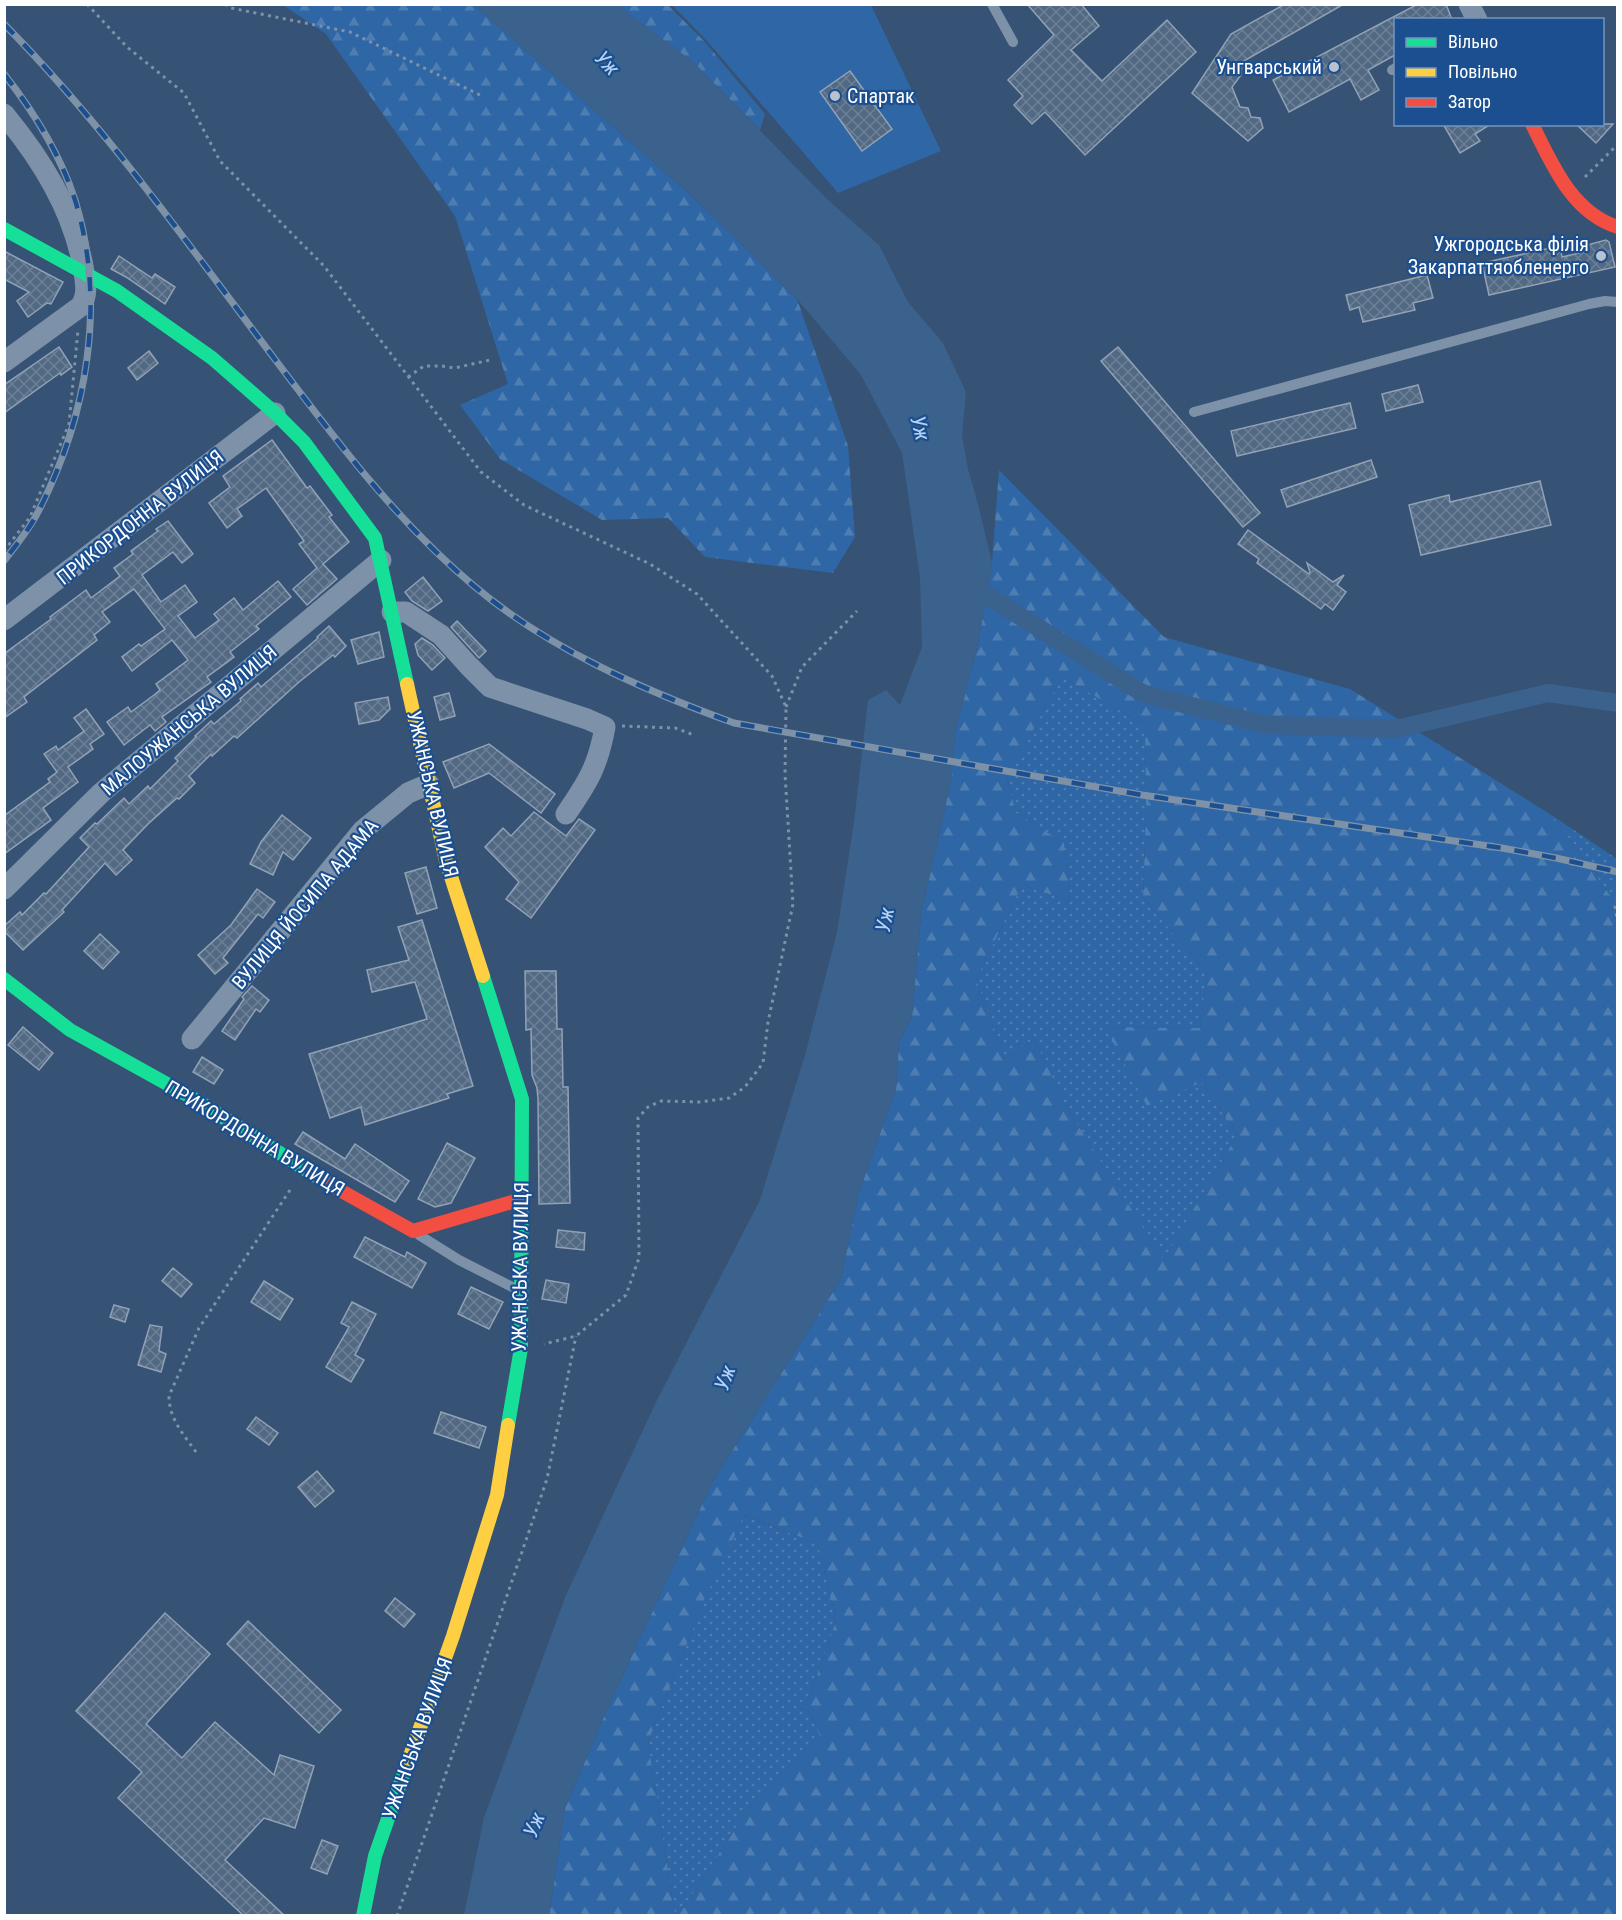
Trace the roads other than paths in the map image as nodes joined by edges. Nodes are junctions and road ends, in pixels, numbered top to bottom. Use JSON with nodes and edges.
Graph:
{"nodes":[{"id":1,"x":992,"y":4,"type":"edge"},
{"id":2,"x":1469,"y":4,"type":"edge"},
{"id":3,"x":1476,"y":18,"type":"edge"},
{"id":4,"x":1013,"y":42,"type":"dead end"},
{"id":5,"x":4,"y":114,"type":"edge"},
{"id":6,"x":1533,"y":126,"type":"edge"},
{"id":7,"x":1613,"y":226,"type":"edge"},
{"id":8,"x":4,"y":229,"type":"edge"},
{"id":9,"x":84,"y":274,"type":"junction"},
{"id":10,"x":1617,"y":302,"type":"edge"},
{"id":11,"x":4,"y":362,"type":"edge"},
{"id":12,"x":1194,"y":412,"type":"dead end"},
{"id":13,"x":275,"y":413,"type":"junction"},
{"id":14,"x":381,"y":560,"type":"junction"},
{"id":15,"x":392,"y":612,"type":"junction"},
{"id":16,"x":4,"y":620,"type":"edge"},
{"id":17,"x":429,"y":784,"type":"junction"},
{"id":18,"x":567,"y":814,"type":"dead end"},
{"id":19,"x":4,"y":890,"type":"edge"},
{"id":20,"x":4,"y":979,"type":"edge"},
{"id":21,"x":192,"y":1039,"type":"dead end"},
{"id":22,"x":522,"y":1199,"type":"junction"},
{"id":23,"x":413,"y":1231,"type":"junction"},
{"id":24,"x":522,"y":1292,"type":"junction"},
{"id":25,"x":363,"y":1916,"type":"edge"}],
"edges":[{"from":1,"to":4,"type":"lane"},
{"from":2,"to":3,"type":"street"},
{"from":5,"to":9,"type":"street"},
{"from":6,"to":7,"type":"street"},
{"from":8,"to":9,"type":"street","name":"УЖАНСЬКА ВУЛИЦЯ"},
{"from":9,"to":11,"type":"street"},
{"from":9,"to":13,"type":"street","name":"УЖАНСЬКА ВУЛИЦЯ"},
{"from":10,"to":12,"type":"lane"},
{"from":13,"to":14,"type":"street","name":"УЖАНСЬКА ВУЛИЦЯ"},
{"from":13,"to":16,"type":"street","name":"ПРИКОРДОННА ВУЛИЦЯ"},
{"from":14,"to":15,"type":"street","name":"УЖАНСЬКА ВУЛИЦЯ"},
{"from":14,"to":19,"type":"street","name":"МАЛОУЖАНСЬКА ВУЛИЦЯ"},
{"from":15,"to":17,"type":"street","name":"УЖАНСЬКА ВУЛИЦЯ"},
{"from":15,"to":18,"type":"street"},
{"from":17,"to":21,"type":"street","name":"ВУЛИЦЯ ЙОСИПА АДАМА"},
{"from":17,"to":22,"type":"street","name":"УЖАНСЬКА ВУЛИЦЯ"},
{"from":20,"to":23,"type":"street","name":"ПРИКОРДОННА ВУЛИЦЯ"},
{"from":22,"to":23,"type":"street"},
{"from":22,"to":24,"type":"street","name":"УЖАНСЬКА ВУЛИЦЯ"},
{"from":23,"to":24,"type":"lane"},
{"from":24,"to":25,"type":"street","name":"УЖАНСЬКА ВУЛИЦЯ"}]}
